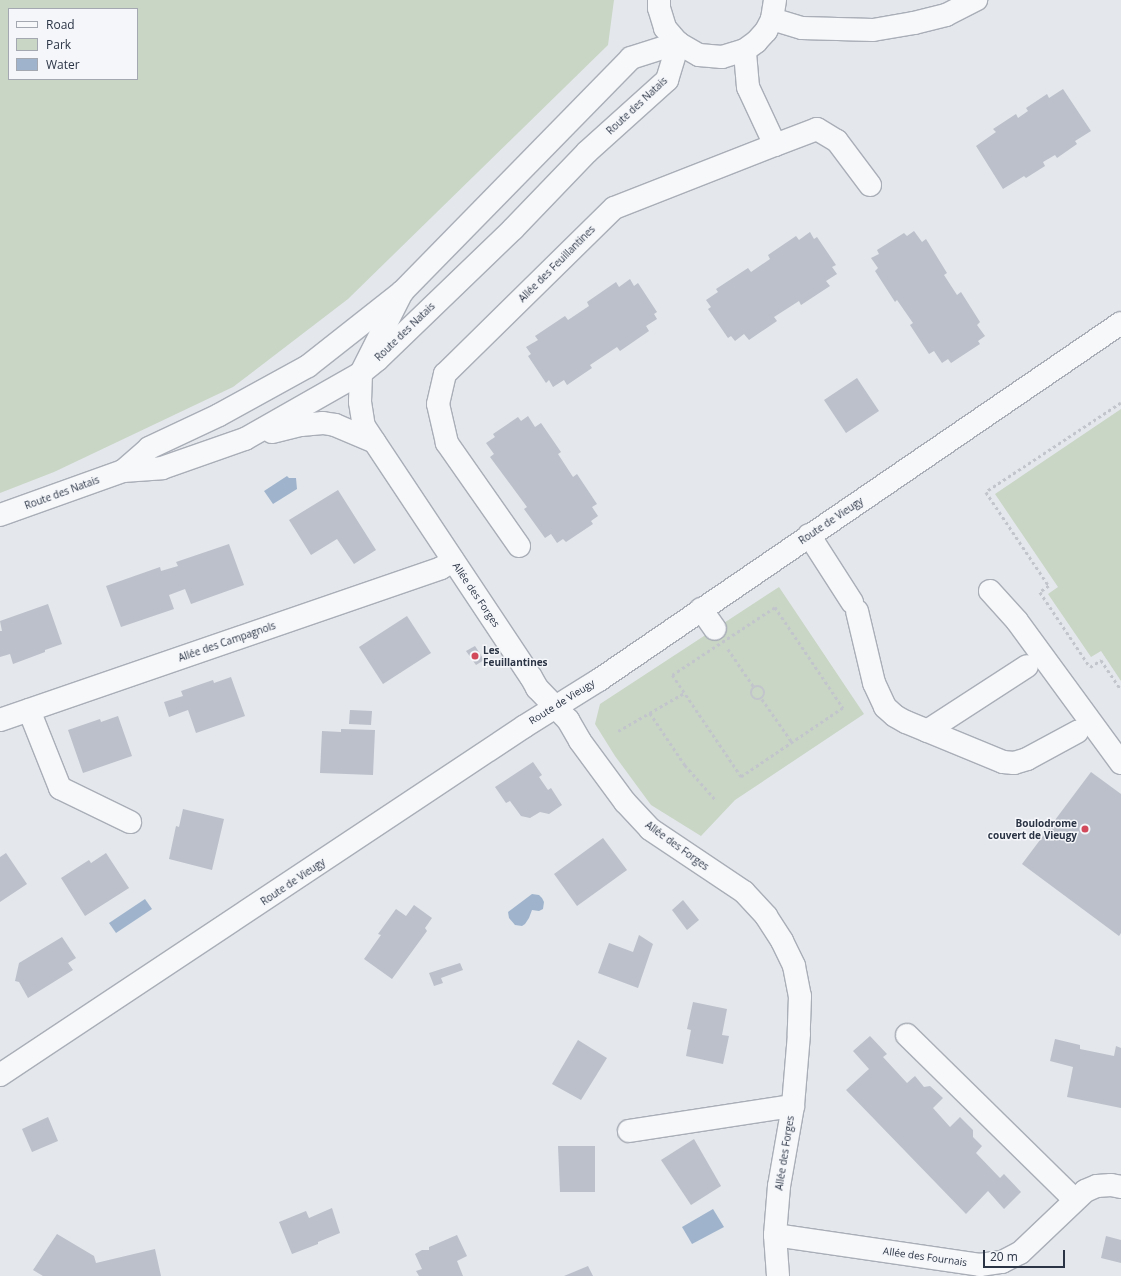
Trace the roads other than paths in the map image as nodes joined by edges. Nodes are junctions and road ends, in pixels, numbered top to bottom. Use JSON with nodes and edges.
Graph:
{"nodes":[{"id":1,"x":659,"y":0,"type":"edge"},
{"id":2,"x":976,"y":0,"type":"edge"},
{"id":3,"x":774,"y":9,"type":"edge"},
{"id":4,"x":678,"y":43,"type":"junction"},
{"id":5,"x":745,"y":50,"type":"junction"},
{"id":6,"x":775,"y":145,"type":"junction"},
{"id":7,"x":870,"y":185,"type":"dead end"},
{"id":8,"x":402,"y":292,"type":"junction"},
{"id":9,"x":1121,"y":323,"type":"edge"},
{"id":10,"x":361,"y":373,"type":"junction"},
{"id":11,"x":245,"y":439,"type":"junction"},
{"id":12,"x":374,"y":442,"type":"junction"},
{"id":13,"x":123,"y":471,"type":"junction"},
{"id":14,"x":0,"y":515,"type":"edge"},
{"id":15,"x":809,"y":536,"type":"junction"},
{"id":16,"x":519,"y":546,"type":"dead end"},
{"id":17,"x":453,"y":561,"type":"junction"},
{"id":18,"x":990,"y":591,"type":"dead end"},
{"id":19,"x":701,"y":609,"type":"junction"},
{"id":20,"x":719,"y":635,"type":"road end"},
{"id":21,"x":1027,"y":666,"type":"dead end"},
{"id":22,"x":555,"y":707,"type":"junction"},
{"id":23,"x":29,"y":710,"type":"junction"},
{"id":24,"x":0,"y":720,"type":"edge"},
{"id":25,"x":927,"y":731,"type":"junction"},
{"id":26,"x":1077,"y":732,"type":"dead end"},
{"id":27,"x":1121,"y":763,"type":"edge"},
{"id":28,"x":130,"y":822,"type":"dead end"},
{"id":29,"x":907,"y":1035,"type":"dead end"},
{"id":30,"x":0,"y":1075,"type":"edge"},
{"id":31,"x":793,"y":1106,"type":"junction"},
{"id":32,"x":629,"y":1131,"type":"dead end"},
{"id":33,"x":1121,"y":1187,"type":"edge"},
{"id":34,"x":1075,"y":1200,"type":"junction"},
{"id":35,"x":776,"y":1235,"type":"junction"},
{"id":36,"x":778,"y":1276,"type":"edge"}],
"edges":[{"from":1,"to":4,"type":"street"},
{"from":2,"to":3,"type":"street"},
{"from":3,"to":5,"type":"street"},
{"from":4,"to":5,"type":"street"},
{"from":4,"to":8,"type":"street","name":"Route des Natais"},
{"from":4,"to":10,"type":"street","name":"Route des Natais"},
{"from":5,"to":6,"type":"street"},
{"from":6,"to":7,"type":"street","name":"Allée des Feuillantines"},
{"from":6,"to":16,"type":"street","name":"Allée des Feuillantines"},
{"from":8,"to":10,"type":"street"},
{"from":8,"to":13,"type":"street","name":"Route des Natais"},
{"from":9,"to":15,"type":"street","name":"Route de Vieugy"},
{"from":10,"to":11,"type":"street","name":"Route des Natais"},
{"from":10,"to":12,"type":"street","name":"Allée des Forges"},
{"from":11,"to":12,"type":"street"},
{"from":11,"to":13,"type":"street","name":"Route des Natais"},
{"from":12,"to":17,"type":"street","name":"Allée des Forges"},
{"from":13,"to":14,"type":"street","name":"Route des Natais"},
{"from":15,"to":19,"type":"street","name":"Route de Vieugy"},
{"from":15,"to":25,"type":"street"},
{"from":17,"to":22,"type":"street","name":"Allée des Forges"},
{"from":17,"to":23,"type":"street","name":"Allée des Campagnols"},
{"from":18,"to":27,"type":"street"},
{"from":19,"to":20,"type":"street"},
{"from":19,"to":22,"type":"street","name":"Route de Vieugy"},
{"from":21,"to":25,"type":"street"},
{"from":22,"to":30,"type":"street","name":"Route de Vieugy"},
{"from":22,"to":31,"type":"street","name":"Allée des Forges"},
{"from":23,"to":24,"type":"street","name":"Allée des Campagnols"},
{"from":23,"to":28,"type":"street"},
{"from":25,"to":26,"type":"street"},
{"from":29,"to":34,"type":"street"},
{"from":31,"to":32,"type":"street"},
{"from":31,"to":35,"type":"street","name":"Allée des Forges"},
{"from":33,"to":34,"type":"street","name":"Allée des Fournais"},
{"from":34,"to":35,"type":"street","name":"Allée des Fournais"},
{"from":35,"to":36,"type":"street","name":"Allée des Forges"}]}
